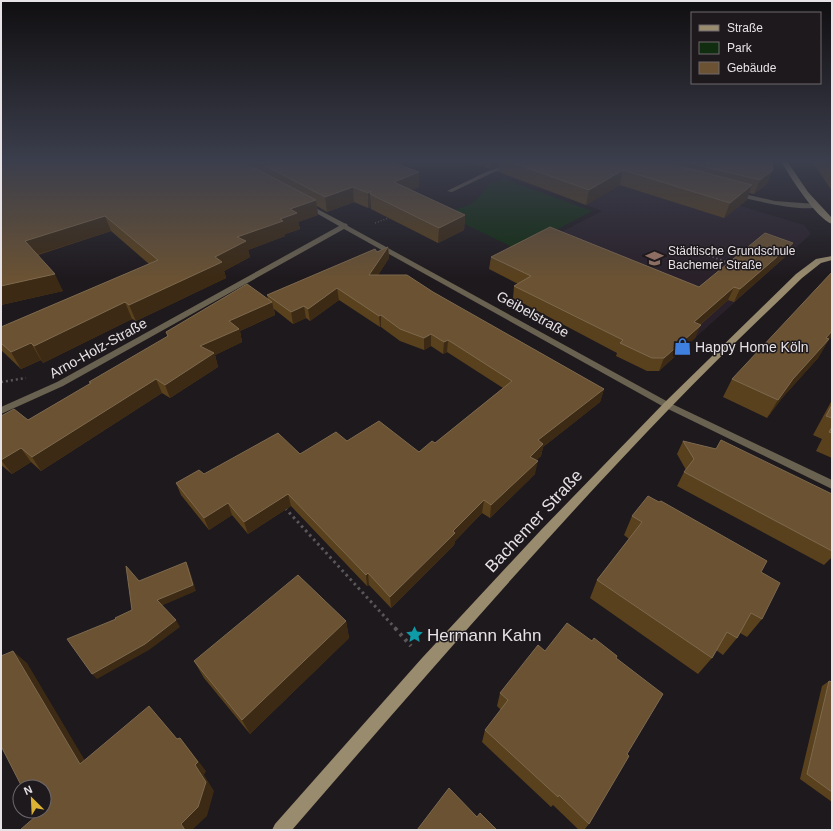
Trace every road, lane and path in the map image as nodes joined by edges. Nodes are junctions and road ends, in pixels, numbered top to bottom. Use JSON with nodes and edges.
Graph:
{"nodes":[{"id":1,"x":298,"y":200,"type":"edge"},
{"id":2,"x":758,"y":200,"type":"edge"},
{"id":3,"x":811,"y":200,"type":"edge"},
{"id":4,"x":816,"y":206,"type":"junction"},
{"id":5,"x":398,"y":215,"type":"edge"},
{"id":6,"x":832,"y":222,"type":"edge"},
{"id":7,"x":344,"y":225,"type":"junction"},
{"id":8,"x":355,"y":231,"type":"junction"},
{"id":9,"x":705,"y":254,"type":"dead end"},
{"id":10,"x":832,"y":258,"type":"edge"},
{"id":11,"x":735,"y":265,"type":"edge"},
{"id":12,"x":667,"y":405,"type":"junction"},
{"id":13,"x":1,"y":411,"type":"edge"},
{"id":14,"x":832,"y":484,"type":"edge"},
{"id":15,"x":280,"y":503,"type":"edge"},
{"id":16,"x":426,"y":663,"type":"junction"},
{"id":17,"x":281,"y":830,"type":"edge"}],
"edges":[{"from":1,"to":7,"type":"street","name":"Geibelstraße"},
{"from":2,"to":4,"type":"street"},
{"from":3,"to":4,"type":"street"},
{"from":4,"to":6,"type":"street"},
{"from":5,"to":8,"type":"path"},
{"from":7,"to":8,"type":"street","name":"Geibelstraße"},
{"from":7,"to":13,"type":"street","name":"Arno-Holz-Straße"},
{"from":8,"to":12,"type":"street","name":"Geibelstraße"},
{"from":9,"to":11,"type":"path"},
{"from":10,"to":12,"type":"street","name":"Bachemer Straße"},
{"from":12,"to":14,"type":"street","name":"Geibelstraße"},
{"from":12,"to":16,"type":"street","name":"Bachemer Straße"},
{"from":15,"to":16,"type":"path"},
{"from":16,"to":17,"type":"street","name":"Bachemer Straße"}]}
